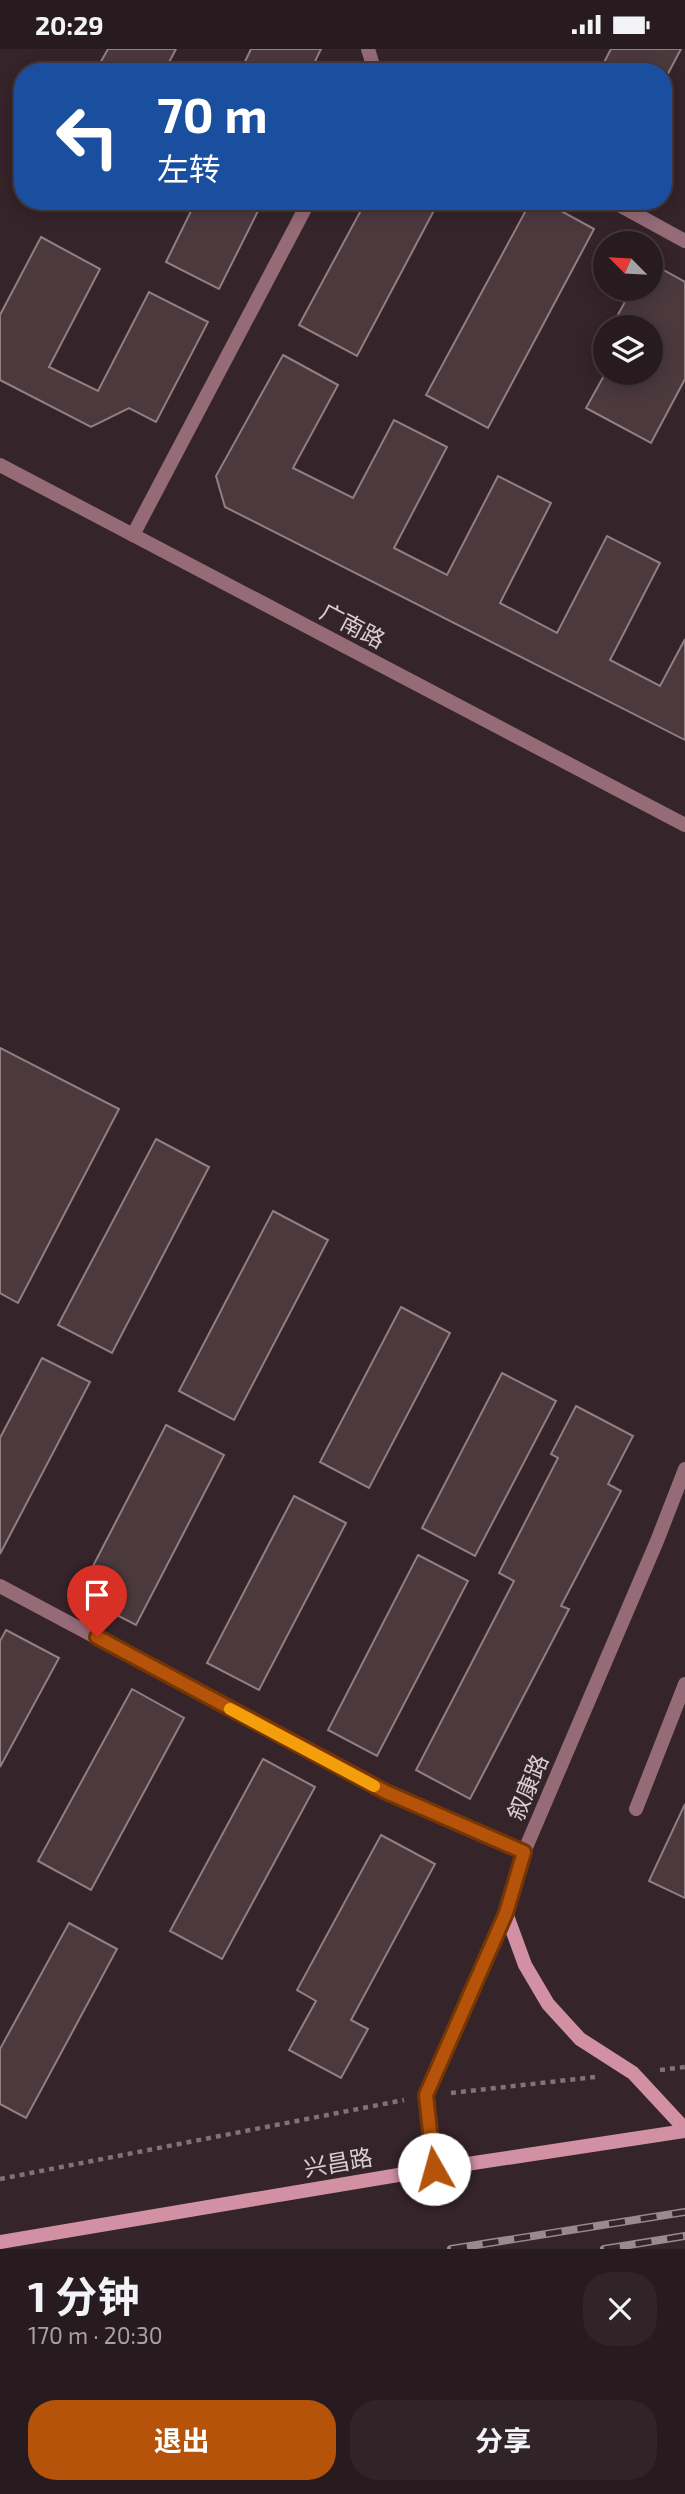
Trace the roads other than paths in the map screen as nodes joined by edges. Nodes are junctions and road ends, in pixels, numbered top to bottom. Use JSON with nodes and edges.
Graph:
{"nodes":[{"id":1,"x":304,"y":210,"type":"edge"},
{"id":2,"x":628,"y":210,"type":"edge"},
{"id":3,"x":685,"y":241,"type":"edge"},
{"id":4,"x":0,"y":465,"type":"edge"},
{"id":5,"x":133,"y":535,"type":"junction"},
{"id":6,"x":685,"y":825,"type":"edge"},
{"id":7,"x":685,"y":1469,"type":"edge"},
{"id":8,"x":0,"y":1586,"type":"edge"},
{"id":9,"x":685,"y":1684,"type":"edge"},
{"id":10,"x":636,"y":1809,"type":"dead end"},
{"id":11,"x":524,"y":1852,"type":"junction"},
{"id":12,"x":506,"y":1913,"type":"junction"},
{"id":13,"x":685,"y":2130,"type":"edge"},
{"id":14,"x":434,"y":2169,"type":"junction"},
{"id":15,"x":0,"y":2242,"type":"edge"}],
"edges":[{"from":1,"to":5,"type":"street"},
{"from":2,"to":3,"type":"street"},
{"from":4,"to":5,"type":"street","name":"广南路"},
{"from":5,"to":6,"type":"street","name":"广南路"},
{"from":7,"to":11,"type":"street","name":"叙康路"},
{"from":8,"to":11,"type":"street"},
{"from":9,"to":10,"type":"street"},
{"from":11,"to":12,"type":"street","name":"叙康路"},
{"from":12,"to":13,"type":"main road"},
{"from":12,"to":14,"type":"street","name":"叙康路"},
{"from":13,"to":14,"type":"main road","name":"兴昌路"},
{"from":14,"to":15,"type":"main road","name":"兴昌路"}]}
